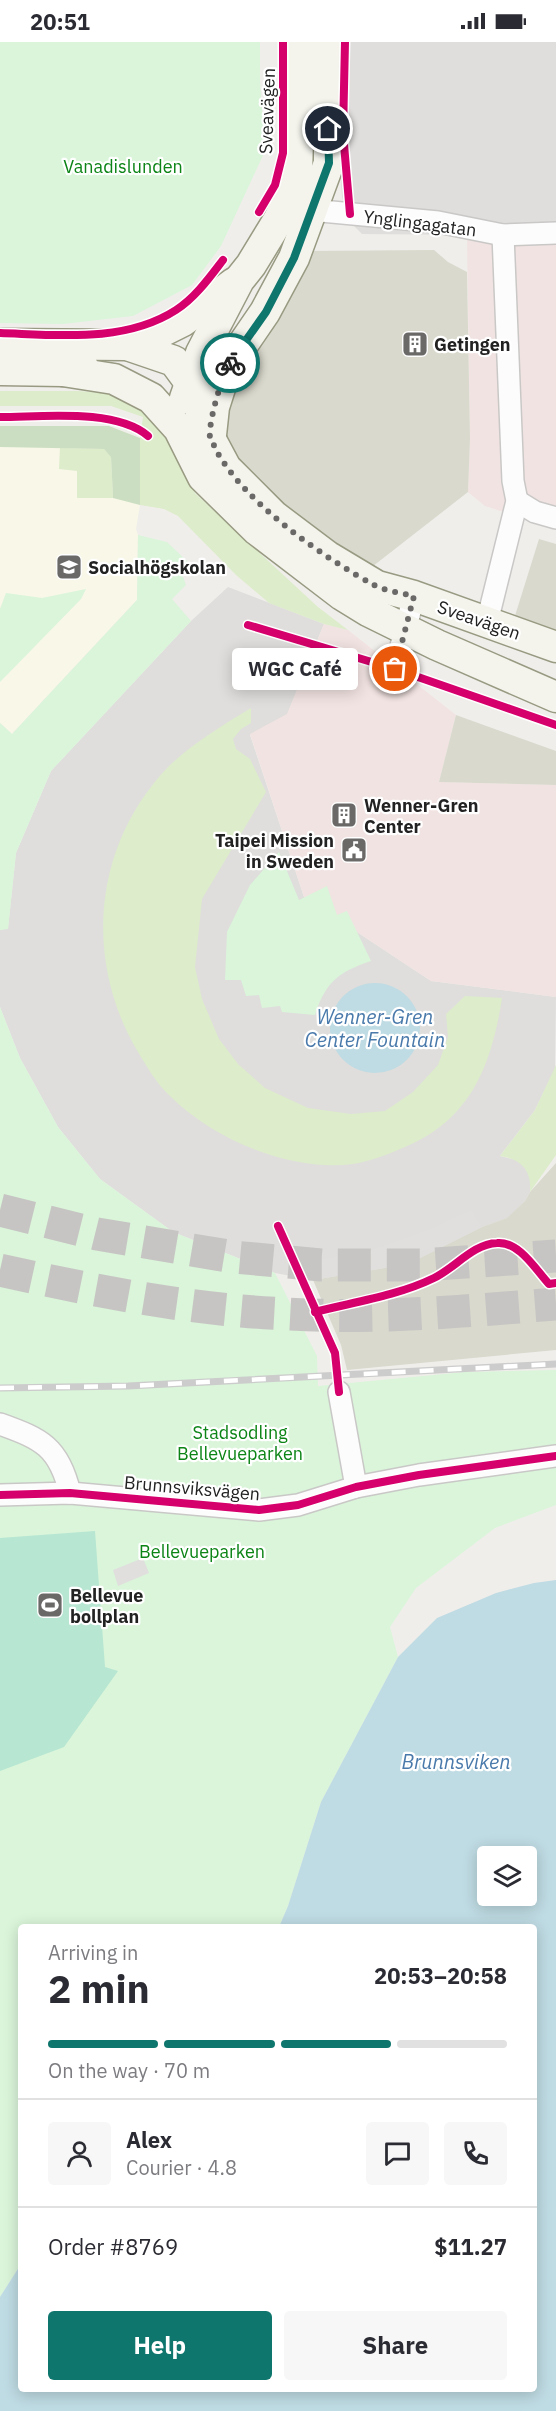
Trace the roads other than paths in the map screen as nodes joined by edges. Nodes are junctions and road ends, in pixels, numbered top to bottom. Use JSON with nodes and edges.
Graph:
{"nodes":[{"id":1,"x":301,"y":42,"type":"edge"},
{"id":2,"x":329,"y":42,"type":"edge"},
{"id":3,"x":298,"y":209,"type":"junction"},
{"id":4,"x":556,"y":233,"type":"edge"},
{"id":5,"x":503,"y":235,"type":"junction"},
{"id":6,"x":245,"y":272,"type":"junction"},
{"id":7,"x":0,"y":344,"type":"edge"},
{"id":8,"x":127,"y":345,"type":"junction"},
{"id":9,"x":226,"y":369,"type":"junction"},
{"id":10,"x":0,"y":370,"type":"edge"},
{"id":11,"x":63,"y":371,"type":"junction"},
{"id":12,"x":191,"y":384,"type":"junction"},
{"id":13,"x":179,"y":429,"type":"junction"},
{"id":14,"x":210,"y":438,"type":"junction"},
{"id":15,"x":517,"y":501,"type":"junction"},
{"id":16,"x":556,"y":518,"type":"edge"},
{"id":17,"x":414,"y":596,"type":"junction"},
{"id":18,"x":487,"y":622,"type":"junction"},
{"id":19,"x":405,"y":629,"type":"junction"},
{"id":20,"x":556,"y":647,"type":"edge"},
{"id":21,"x":395,"y":669,"type":"dead end"},
{"id":22,"x":556,"y":697,"type":"edge"},
{"id":23,"x":339,"y":1392,"type":"dead end"},
{"id":24,"x":0,"y":1424,"type":"edge"},
{"id":25,"x":556,"y":1456,"type":"edge"},
{"id":26,"x":356,"y":1487,"type":"junction"},
{"id":27,"x":70,"y":1493,"type":"junction"},
{"id":28,"x":0,"y":1495,"type":"edge"}],
"edges":[{"from":1,"to":3,"type":"main road","name":"Sveavägen"},
{"from":2,"to":3,"type":"main road","name":"Sveavägen"},
{"from":3,"to":5,"type":"street","name":"Ynglingagatan"},
{"from":3,"to":6,"type":"main road","name":"Sveavägen"},
{"from":3,"to":9,"type":"main road","name":"Sveavägen"},
{"from":4,"to":5,"type":"street","name":"Ynglingagatan"},
{"from":5,"to":15,"type":"street"},
{"from":6,"to":8,"type":"main road"},
{"from":6,"to":12,"type":"main road","name":"Sveavägen"},
{"from":7,"to":8,"type":"main road"},
{"from":8,"to":12,"type":"main road"},
{"from":9,"to":12,"type":"main road"},
{"from":9,"to":14,"type":"main road","name":"Sveavägen"},
{"from":10,"to":11,"type":"main road"},
{"from":11,"to":12,"type":"main road"},
{"from":11,"to":13,"type":"main road","name":"Sveavägen"},
{"from":12,"to":13,"type":"main road","name":"Sveavägen"},
{"from":12,"to":14,"type":"main road"},
{"from":13,"to":19,"type":"main road","name":"Sveavägen"},
{"from":14,"to":17,"type":"main road","name":"Sveavägen"},
{"from":15,"to":16,"type":"street"},
{"from":15,"to":18,"type":"street"},
{"from":17,"to":18,"type":"main road","name":"Sveavägen"},
{"from":17,"to":19,"type":"street"},
{"from":18,"to":20,"type":"main road","name":"Sveavägen"},
{"from":19,"to":21,"type":"street"},
{"from":19,"to":22,"type":"main road","name":"Sveavägen"},
{"from":23,"to":26,"type":"street"},
{"from":24,"to":27,"type":"street"},
{"from":25,"to":26,"type":"street","name":"Brunnsviksvägen"},
{"from":26,"to":27,"type":"street","name":"Brunnsviksvägen"},
{"from":27,"to":28,"type":"street","name":"Brunnsviksvägen"}]}
